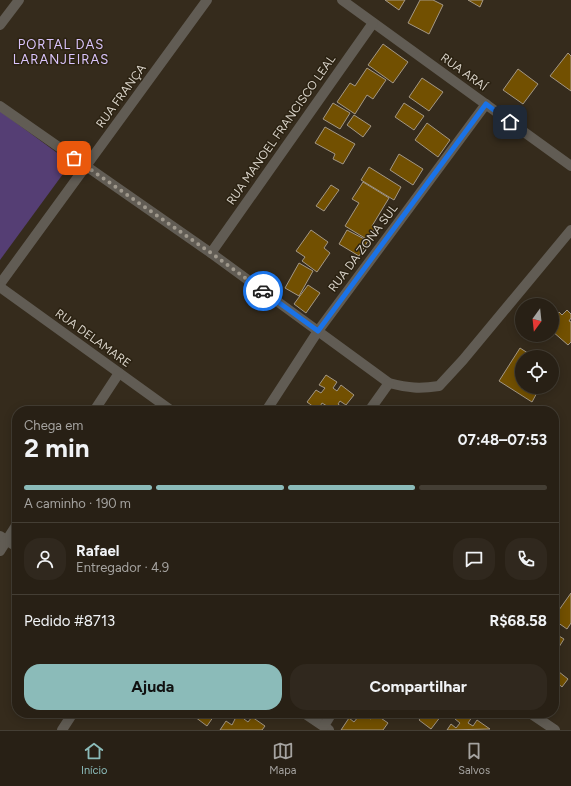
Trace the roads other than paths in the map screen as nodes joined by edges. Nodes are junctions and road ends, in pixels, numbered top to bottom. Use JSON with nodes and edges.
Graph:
{"nodes":[{"id":1,"x":18,"y":0,"type":"edge"},
{"id":2,"x":207,"y":0,"type":"edge"},
{"id":3,"x":342,"y":0,"type":"edge"},
{"id":4,"x":373,"y":23,"type":"junction"},
{"id":5,"x":0,"y":25,"type":"edge"},
{"id":6,"x":486,"y":104,"type":"junction"},
{"id":7,"x":0,"y":106,"type":"edge"},
{"id":8,"x":87,"y":166,"type":"junction"},
{"id":9,"x":571,"y":166,"type":"edge"},
{"id":10,"x":571,"y":230,"type":"edge"},
{"id":11,"x":211,"y":253,"type":"junction"},
{"id":12,"x":0,"y":284,"type":"edge"},
{"id":13,"x":0,"y":287,"type":"edge"},
{"id":14,"x":318,"y":331,"type":"junction"},
{"id":15,"x":120,"y":373,"type":"junction"},
{"id":16,"x":389,"y":383,"type":"junction"},
{"id":17,"x":97,"y":406,"type":"edge"},
{"id":18,"x":165,"y":406,"type":"edge"},
{"id":19,"x":269,"y":406,"type":"edge"},
{"id":20,"x":373,"y":406,"type":"edge"},
{"id":21,"x":12,"y":529,"type":"edge"},
{"id":22,"x":3,"y":538,"type":"edge"},
{"id":23,"x":12,"y":544,"type":"edge"},
{"id":24,"x":0,"y":551,"type":"edge"},
{"id":25,"x":70,"y":718,"type":"edge"},
{"id":26,"x":311,"y":718,"type":"edge"},
{"id":27,"x":330,"y":718,"type":"edge"},
{"id":28,"x":537,"y":718,"type":"edge"},
{"id":29,"x":326,"y":728,"type":"edge"},
{"id":30,"x":62,"y":730,"type":"edge"},
{"id":31,"x":555,"y":730,"type":"edge"}],
"edges":[{"from":1,"to":5,"type":"street"},
{"from":2,"to":8,"type":"street","name":"RUA FRANÇA"},
{"from":3,"to":4,"type":"street","name":"RUA ARAÍ"},
{"from":4,"to":6,"type":"street","name":"RUA ARAÍ"},
{"from":4,"to":11,"type":"street","name":"RUA MANOEL FRANCISCO LEAL"},
{"from":6,"to":9,"type":"street","name":"RUA ARAÍ"},
{"from":6,"to":14,"type":"street","name":"RUA DA ZONA SUL"},
{"from":7,"to":8,"type":"street"},
{"from":8,"to":11,"type":"street"},
{"from":8,"to":12,"type":"street","name":"RUA FRANÇA"},
{"from":10,"to":16,"type":"street"},
{"from":11,"to":14,"type":"street"},
{"from":13,"to":15,"type":"street","name":"RUA DELAMARE"},
{"from":14,"to":16,"type":"street"},
{"from":14,"to":19,"type":"street","name":"RUA DA ZONA SUL"},
{"from":15,"to":17,"type":"street"},
{"from":15,"to":18,"type":"street","name":"RUA DELAMARE"},
{"from":16,"to":20,"type":"street"},
{"from":21,"to":22,"type":"street"},
{"from":22,"to":23,"type":"street"},
{"from":22,"to":24,"type":"street"},
{"from":25,"to":30,"type":"street"},
{"from":26,"to":29,"type":"street"},
{"from":27,"to":29,"type":"street"},
{"from":28,"to":31,"type":"street"}]}
